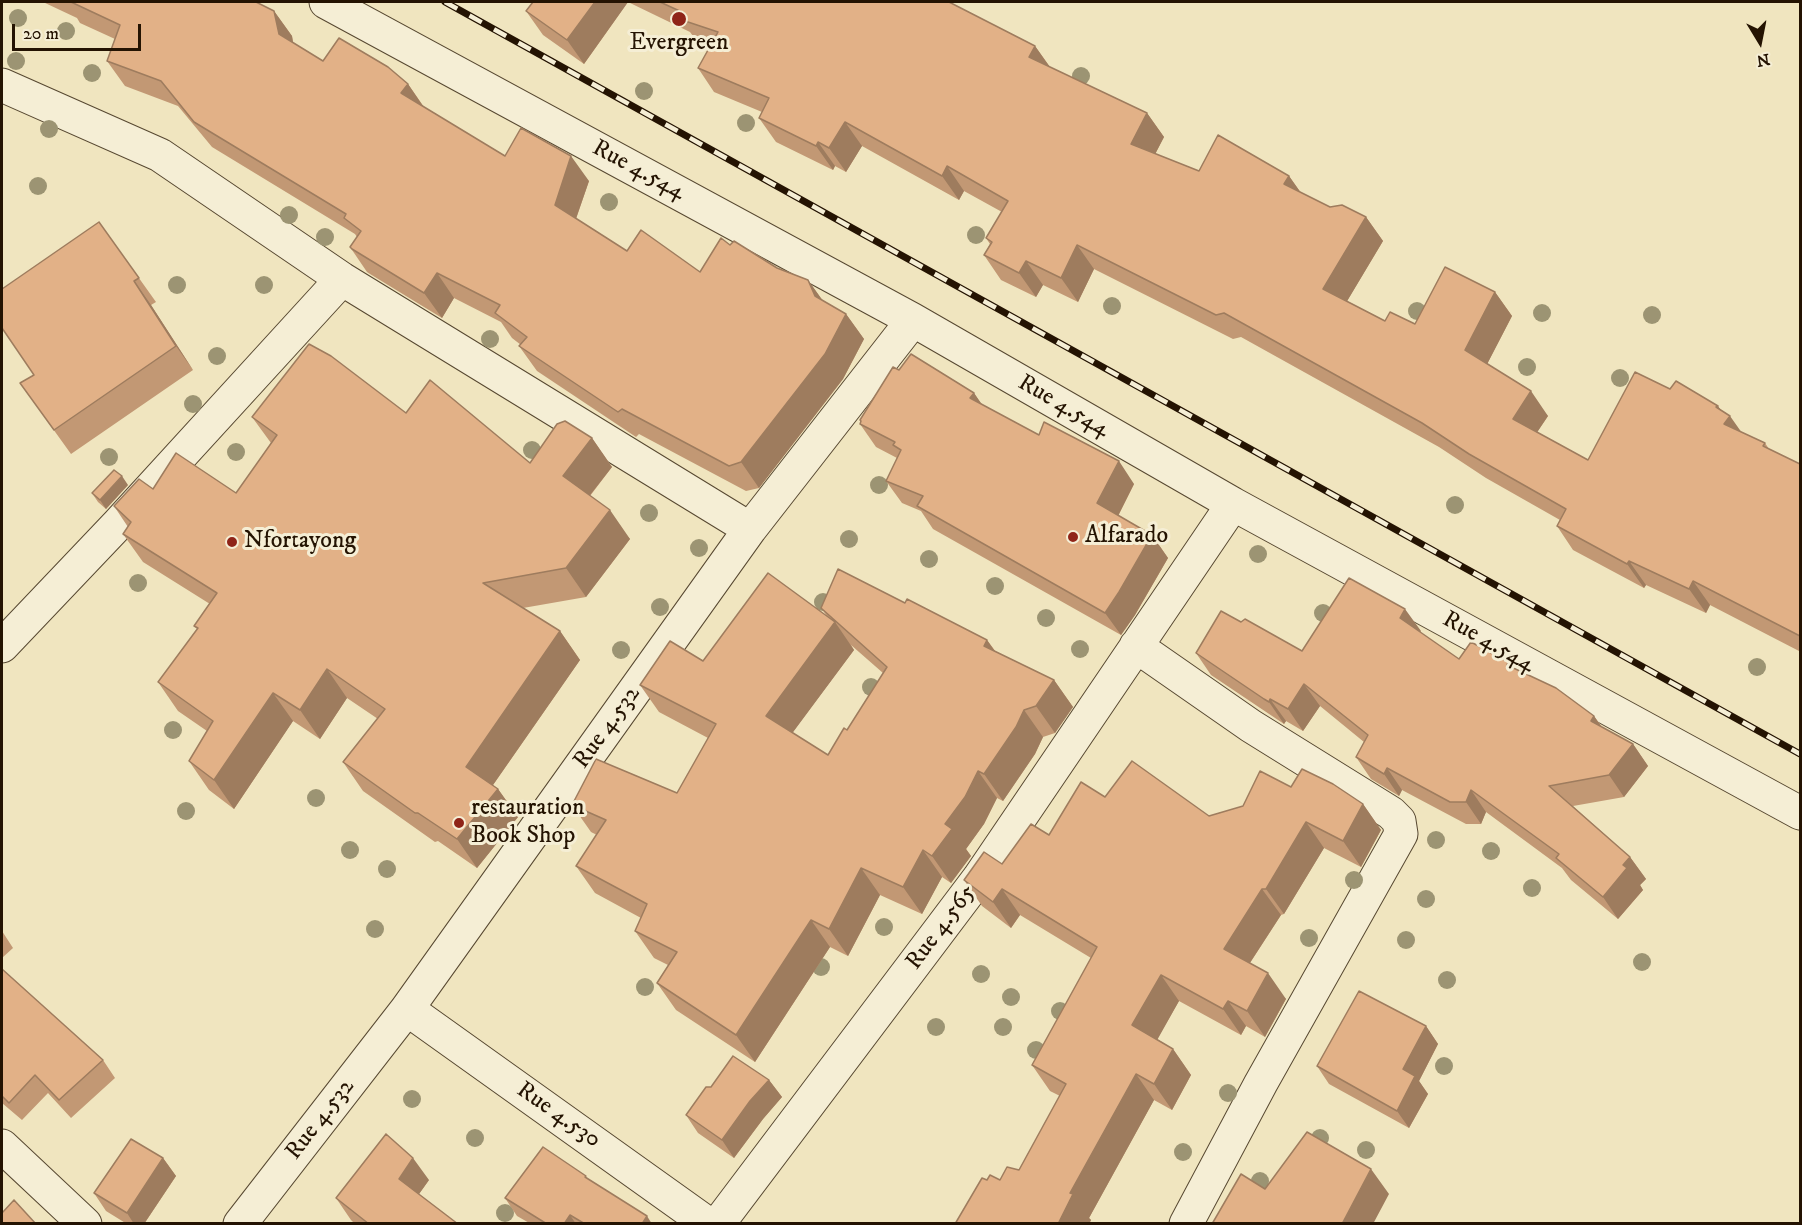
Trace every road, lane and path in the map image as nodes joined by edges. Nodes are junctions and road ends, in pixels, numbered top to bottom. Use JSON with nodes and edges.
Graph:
{"nodes":[{"id":1,"x":326,"y":2,"type":"edge"},
{"id":2,"x":2,"y":85,"type":"edge"},
{"id":3,"x":342,"y":279,"type":"junction"},
{"id":4,"x":913,"y":320,"type":"junction"},
{"id":5,"x":1233,"y":504,"type":"junction"},
{"id":6,"x":750,"y":529,"type":"junction"},
{"id":7,"x":2,"y":646,"type":"edge"},
{"id":8,"x":1136,"y":646,"type":"junction"},
{"id":9,"x":1800,"y":813,"type":"edge"},
{"id":10,"x":407,"y":1009,"type":"junction"},
{"id":11,"x":2,"y":1146,"type":"edge"},
{"id":12,"x":86,"y":1224,"type":"edge"},
{"id":13,"x":240,"y":1224,"type":"edge"},
{"id":14,"x":708,"y":1224,"type":"edge"},
{"id":15,"x":718,"y":1224,"type":"edge"},
{"id":16,"x":1186,"y":1224,"type":"edge"}],
"edges":[{"from":1,"to":4,"type":"street","name":"Rue 4.544"},
{"from":2,"to":3,"type":"street"},
{"from":3,"to":6,"type":"street"},
{"from":3,"to":7,"type":"street"},
{"from":4,"to":5,"type":"street","name":"Rue 4.544"},
{"from":4,"to":6,"type":"street","name":"Rue 4.532"},
{"from":5,"to":8,"type":"street","name":"Rue 4.565"},
{"from":5,"to":9,"type":"street","name":"Rue 4.544"},
{"from":6,"to":10,"type":"street","name":"Rue 4.532"},
{"from":8,"to":15,"type":"street","name":"Rue 4.565"},
{"from":8,"to":16,"type":"street"},
{"from":10,"to":13,"type":"street","name":"Rue 4.532"},
{"from":10,"to":14,"type":"street","name":"Rue 4.530"},
{"from":11,"to":12,"type":"street"}]}
